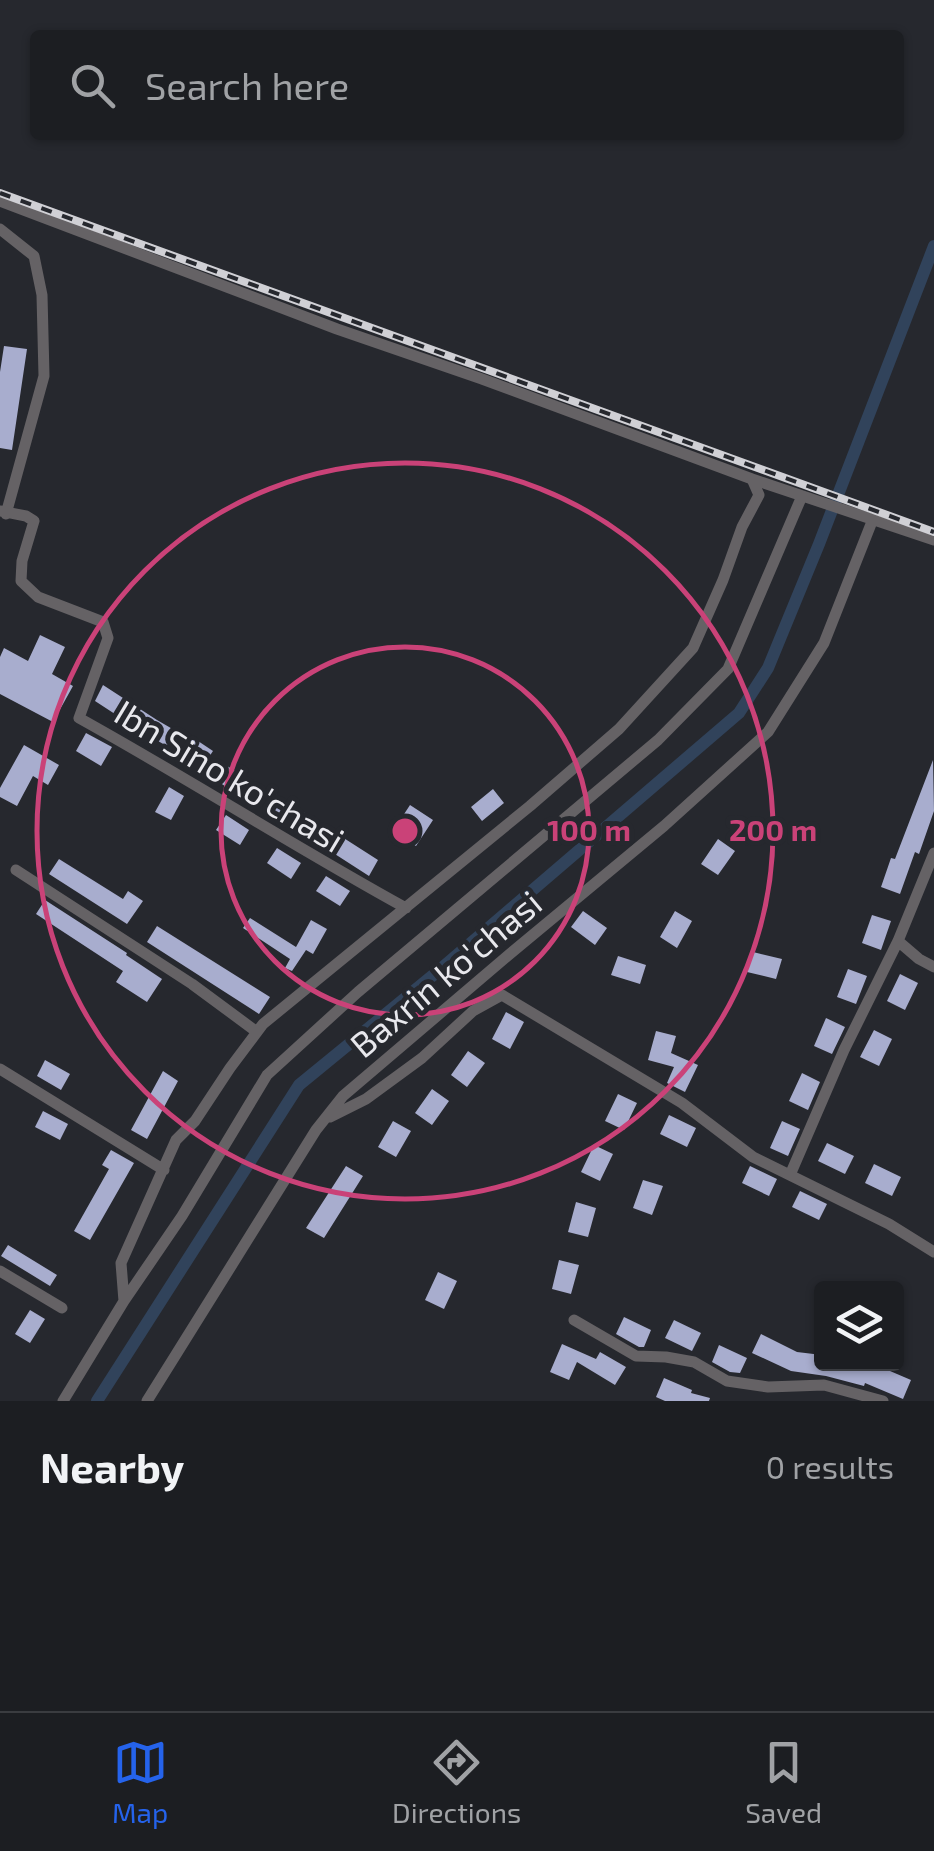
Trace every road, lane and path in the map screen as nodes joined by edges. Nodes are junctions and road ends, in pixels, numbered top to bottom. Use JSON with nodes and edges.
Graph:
{"nodes":[{"id":1,"x":0,"y":201,"type":"edge"},
{"id":2,"x":0,"y":229,"type":"edge"},
{"id":3,"x":752,"y":479,"type":"junction"},
{"id":4,"x":802,"y":496,"type":"junction"},
{"id":5,"x":3,"y":512,"type":"edge"},
{"id":6,"x":873,"y":520,"type":"junction"},
{"id":7,"x":934,"y":540,"type":"edge"},
{"id":8,"x":934,"y":854,"type":"edge"},
{"id":9,"x":16,"y":870,"type":"dead end"},
{"id":10,"x":406,"y":908,"type":"junction"},
{"id":11,"x":898,"y":941,"type":"junction"},
{"id":12,"x":934,"y":968,"type":"edge"},
{"id":13,"x":257,"y":1032,"type":"junction"},
{"id":14,"x":0,"y":1069,"type":"edge"},
{"id":15,"x":323,"y":1121,"type":"junction"},
{"id":16,"x":164,"y":1170,"type":"junction"},
{"id":17,"x":790,"y":1176,"type":"junction"},
{"id":18,"x":934,"y":1252,"type":"edge"},
{"id":19,"x":0,"y":1272,"type":"edge"},
{"id":20,"x":124,"y":1300,"type":"junction"},
{"id":21,"x":62,"y":1308,"type":"dead end"},
{"id":22,"x":574,"y":1320,"type":"dead end"},
{"id":23,"x":63,"y":1401,"type":"edge"},
{"id":24,"x":148,"y":1401,"type":"edge"},
{"id":25,"x":882,"y":1401,"type":"edge"}],
"edges":[{"from":1,"to":3,"type":"street"},
{"from":2,"to":5,"type":"street"},
{"from":3,"to":4,"type":"street"},
{"from":3,"to":10,"type":"street"},
{"from":4,"to":6,"type":"street"},
{"from":4,"to":20,"type":"street"},
{"from":5,"to":10,"type":"street","name":"Ibn Sino ko'chasi"},
{"from":6,"to":7,"type":"street"},
{"from":6,"to":15,"type":"street","name":"Baxrin ko'chasi"},
{"from":8,"to":11,"type":"street"},
{"from":9,"to":13,"type":"street"},
{"from":10,"to":13,"type":"street"},
{"from":11,"to":12,"type":"street"},
{"from":11,"to":17,"type":"street"},
{"from":13,"to":16,"type":"street"},
{"from":14,"to":16,"type":"street"},
{"from":15,"to":17,"type":"street"},
{"from":15,"to":24,"type":"street","name":"Baxrin ko'chasi"},
{"from":16,"to":20,"type":"street"},
{"from":17,"to":18,"type":"street"},
{"from":19,"to":21,"type":"street"},
{"from":20,"to":23,"type":"street"},
{"from":22,"to":25,"type":"street"}]}
